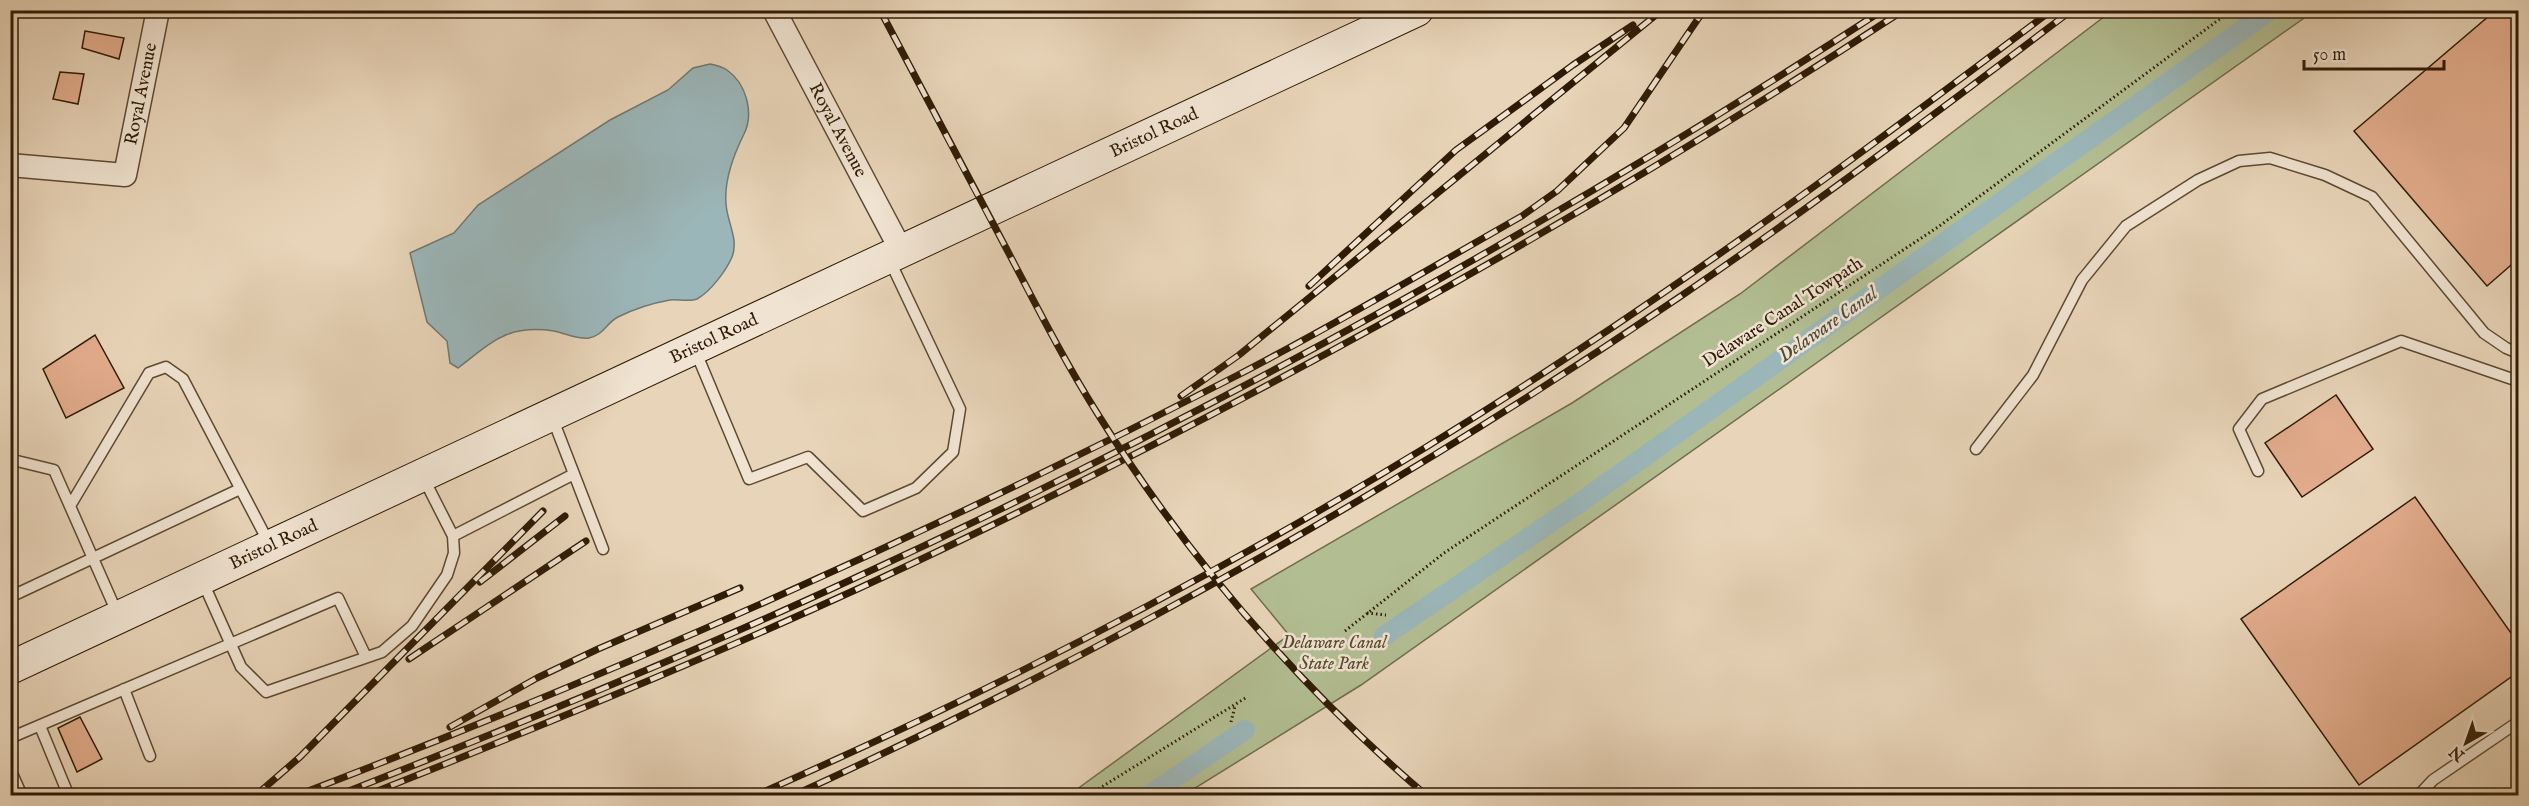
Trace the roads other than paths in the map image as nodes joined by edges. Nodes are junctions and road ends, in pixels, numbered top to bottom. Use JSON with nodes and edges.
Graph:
{"nodes":[{"id":1,"x":159,"y":10,"type":"edge"},
{"id":2,"x":774,"y":10,"type":"edge"},
{"id":3,"x":1417,"y":10,"type":"edge"},
{"id":4,"x":10,"y":165,"type":"edge"},
{"id":5,"x":895,"y":255,"type":"junction"},
{"id":6,"x":695,"y":349,"type":"junction"},
{"id":7,"x":2518,"y":353,"type":"edge"},
{"id":8,"x":2518,"y":381,"type":"edge"},
{"id":9,"x":552,"y":416,"type":"junction"},
{"id":10,"x":1976,"y":449,"type":"dead end"},
{"id":11,"x":10,"y":464,"type":"edge"},
{"id":12,"x":2258,"y":471,"type":"dead end"},
{"id":13,"x":574,"y":474,"type":"junction"},
{"id":14,"x":423,"y":476,"type":"junction"},
{"id":15,"x":240,"y":489,"type":"junction"},
{"id":16,"x":70,"y":506,"type":"junction"},
{"id":17,"x":453,"y":536,"type":"junction"},
{"id":18,"x":271,"y":548,"type":"junction"},
{"id":19,"x":603,"y":549,"type":"dead end"},
{"id":20,"x":94,"y":559,"type":"junction"},
{"id":21,"x":202,"y":580,"type":"junction"},
{"id":22,"x":10,"y":597,"type":"edge"},
{"id":23,"x":120,"y":618,"type":"junction"},
{"id":24,"x":230,"y":642,"type":"junction"},
{"id":25,"x":366,"y":657,"type":"junction"},
{"id":26,"x":10,"y":668,"type":"edge"},
{"id":27,"x":124,"y":689,"type":"junction"},
{"id":28,"x":2518,"y":722,"type":"edge"},
{"id":29,"x":40,"y":726,"type":"junction"},
{"id":30,"x":10,"y":738,"type":"edge"},
{"id":31,"x":150,"y":756,"type":"dead end"},
{"id":32,"x":10,"y":769,"type":"edge"},
{"id":33,"x":68,"y":794,"type":"edge"},
{"id":34,"x":22,"y":795,"type":"edge"},
{"id":35,"x":2418,"y":795,"type":"edge"}],
"edges":[{"from":1,"to":4,"type":"street","name":"Royal Avenue"},
{"from":2,"to":5,"type":"street","name":"Royal Avenue"},
{"from":3,"to":5,"type":"main road","name":"Bristol Road"},
{"from":5,"to":6,"type":"main road","name":"Bristol Road"},
{"from":5,"to":6,"type":"lane"},
{"from":6,"to":9,"type":"main road","name":"Bristol Road"},
{"from":7,"to":10,"type":"lane"},
{"from":8,"to":12,"type":"lane"},
{"from":9,"to":13,"type":"lane"},
{"from":9,"to":14,"type":"main road","name":"Bristol Road"},
{"from":11,"to":16,"type":"lane"},
{"from":13,"to":17,"type":"lane"},
{"from":13,"to":19,"type":"lane"},
{"from":14,"to":17,"type":"lane"},
{"from":14,"to":18,"type":"main road","name":"Bristol Road"},
{"from":15,"to":16,"type":"lane"},
{"from":15,"to":18,"type":"lane"},
{"from":15,"to":20,"type":"lane"},
{"from":16,"to":20,"type":"lane"},
{"from":17,"to":25,"type":"lane"},
{"from":18,"to":21,"type":"main road","name":"Bristol Road"},
{"from":20,"to":22,"type":"lane"},
{"from":20,"to":23,"type":"lane"},
{"from":21,"to":23,"type":"main road","name":"Bristol Road"},
{"from":21,"to":24,"type":"lane"},
{"from":23,"to":26,"type":"main road","name":"Bristol Road"},
{"from":24,"to":25,"type":"lane"},
{"from":24,"to":25,"type":"lane"},
{"from":24,"to":27,"type":"lane"},
{"from":27,"to":29,"type":"lane"},
{"from":27,"to":31,"type":"lane"},
{"from":28,"to":35,"type":"lane"},
{"from":29,"to":30,"type":"lane"},
{"from":29,"to":33,"type":"lane"},
{"from":32,"to":34,"type":"lane"}]}
